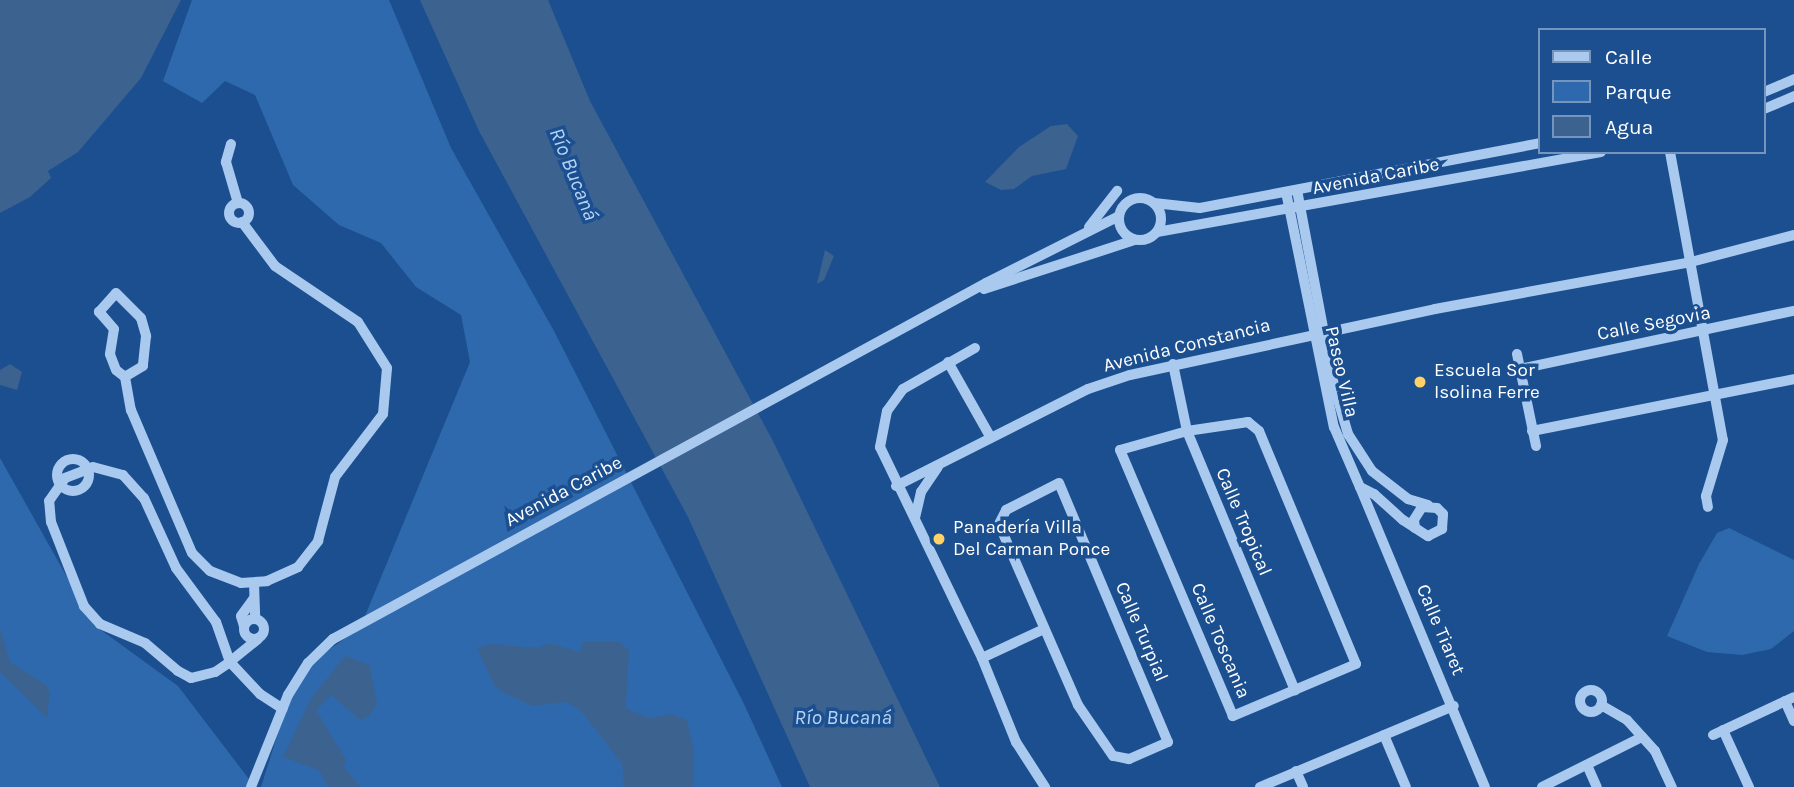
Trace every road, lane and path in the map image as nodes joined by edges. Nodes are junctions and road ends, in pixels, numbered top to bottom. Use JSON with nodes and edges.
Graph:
{"nodes":[{"id":1,"x":1794,"y":79,"type":"edge"},
{"id":2,"x":1766,"y":91,"type":"edge"},
{"id":3,"x":1794,"y":96,"type":"edge"},
{"id":4,"x":1766,"y":108,"type":"edge"},
{"id":5,"x":1538,"y":143,"type":"edge"},
{"id":6,"x":231,"y":144,"type":"dead end"},
{"id":7,"x":1591,"y":154,"type":"edge"},
{"id":8,"x":1670,"y":154,"type":"edge"},
{"id":9,"x":1297,"y":190,"type":"junction"},
{"id":10,"x":1117,"y":191,"type":"dead end"},
{"id":11,"x":1286,"y":192,"type":"junction"},
{"id":12,"x":1154,"y":203,"type":"junction"},
{"id":13,"x":1300,"y":210,"type":"junction"},
{"id":14,"x":1289,"y":211,"type":"junction"},
{"id":15,"x":1119,"y":216,"type":"junction"},
{"id":16,"x":1083,"y":232,"type":"junction"},
{"id":17,"x":1157,"y":232,"type":"junction"},
{"id":18,"x":1794,"y":235,"type":"edge"},
{"id":19,"x":1135,"y":240,"type":"junction"},
{"id":20,"x":1691,"y":262,"type":"junction"},
{"id":21,"x":964,"y":296,"type":"junction"},
{"id":22,"x":1794,"y":311,"type":"edge"},
{"id":23,"x":1705,"y":332,"type":"junction"},
{"id":24,"x":1320,"y":333,"type":"junction"},
{"id":25,"x":975,"y":348,"type":"dead end"},
{"id":26,"x":1517,"y":354,"type":"dead end"},
{"id":27,"x":948,"y":362,"type":"junction"},
{"id":28,"x":1172,"y":364,"type":"junction"},
{"id":29,"x":1520,"y":369,"type":"junction"},
{"id":30,"x":125,"y":377,"type":"junction"},
{"id":31,"x":1794,"y":379,"type":"edge"},
{"id":32,"x":1716,"y":398,"type":"junction"},
{"id":33,"x":1187,"y":431,"type":"junction"},
{"id":34,"x":1532,"y":431,"type":"junction"},
{"id":35,"x":991,"y":439,"type":"junction"},
{"id":36,"x":1536,"y":446,"type":"dead end"},
{"id":37,"x":938,"y":467,"type":"junction"},
{"id":38,"x":87,"y":468,"type":"junction"},
{"id":39,"x":59,"y":483,"type":"junction"},
{"id":40,"x":896,"y":486,"type":"junction"},
{"id":41,"x":1360,"y":487,"type":"junction"},
{"id":42,"x":1430,"y":506,"type":"junction"},
{"id":43,"x":1708,"y":507,"type":"dead end"},
{"id":44,"x":1391,"y":509,"type":"junction"},
{"id":45,"x":915,"y":518,"type":"junction"},
{"id":46,"x":1376,"y":524,"type":"junction"},
{"id":47,"x":1415,"y":527,"type":"junction"},
{"id":48,"x":254,"y":583,"type":"junction"},
{"id":49,"x":254,"y":598,"type":"junction"},
{"id":50,"x":255,"y":619,"type":"junction"},
{"id":51,"x":244,"y":626,"type":"junction"},
{"id":52,"x":1044,"y":629,"type":"junction"},
{"id":53,"x":258,"y":639,"type":"junction"},
{"id":54,"x":982,"y":658,"type":"junction"},
{"id":55,"x":230,"y":662,"type":"junction"},
{"id":56,"x":1294,"y":690,"type":"junction"},
{"id":57,"x":1789,"y":699,"type":"edge"},
{"id":58,"x":1601,"y":705,"type":"dead end"},
{"id":59,"x":1454,"y":706,"type":"junction"},
{"id":60,"x":283,"y":709,"type":"junction"},
{"id":61,"x":1794,"y":721,"type":"edge"},
{"id":62,"x":1384,"y":735,"type":"junction"},
{"id":63,"x":1642,"y":737,"type":"junction"},
{"id":64,"x":1587,"y":765,"type":"junction"},
{"id":65,"x":1296,"y":771,"type":"junction"},
{"id":66,"x":251,"y":787,"type":"edge"},
{"id":67,"x":1045,"y":787,"type":"edge"},
{"id":68,"x":1260,"y":787,"type":"edge"},
{"id":69,"x":1303,"y":787,"type":"edge"},
{"id":70,"x":1406,"y":787,"type":"edge"},
{"id":71,"x":1485,"y":787,"type":"edge"},
{"id":72,"x":1542,"y":787,"type":"edge"},
{"id":73,"x":1597,"y":787,"type":"edge"},
{"id":74,"x":1672,"y":787,"type":"edge"},
{"id":75,"x":1749,"y":787,"type":"edge"}],
"edges":[{"from":1,"to":2,"type":"street"},
{"from":3,"to":4,"type":"street"},
{"from":5,"to":9,"type":"street","name":"Avenida Caribe"},
{"from":6,"to":48,"type":"street"},
{"from":7,"to":13,"type":"street","name":"Avenida Caribe"},
{"from":8,"to":20,"type":"street"},
{"from":9,"to":11,"type":"street","name":"Avenida Caribe"},
{"from":9,"to":13,"type":"street","name":"Paseo Villa"},
{"from":10,"to":16,"type":"street"},
{"from":11,"to":12,"type":"street","name":"Avenida Caribe"},
{"from":11,"to":14,"type":"street","name":"Paseo Villa"},
{"from":12,"to":15,"type":"street"},
{"from":12,"to":17,"type":"street"},
{"from":13,"to":14,"type":"street","name":"Avenida Caribe"},
{"from":13,"to":24,"type":"street","name":"Paseo Villa"},
{"from":14,"to":17,"type":"street","name":"Avenida Caribe"},
{"from":14,"to":24,"type":"street","name":"Paseo Villa"},
{"from":15,"to":16,"type":"street","name":"Avenida Caribe"},
{"from":15,"to":19,"type":"street"},
{"from":16,"to":21,"type":"street","name":"Avenida Caribe"},
{"from":17,"to":19,"type":"street"},
{"from":18,"to":20,"type":"street","name":"Avenida Constancia"},
{"from":19,"to":21,"type":"street","name":"Avenida Caribe"},
{"from":20,"to":23,"type":"street"},
{"from":20,"to":24,"type":"street","name":"Avenida Constancia"},
{"from":21,"to":60,"type":"street","name":"Avenida Caribe"},
{"from":22,"to":23,"type":"street","name":"Calle Segovia"},
{"from":23,"to":29,"type":"street","name":"Calle Segovia"},
{"from":23,"to":32,"type":"street"},
{"from":24,"to":28,"type":"street","name":"Avenida Constancia"},
{"from":24,"to":41,"type":"street","name":"Paseo Villa"},
{"from":24,"to":42,"type":"street","name":"Paseo Villa"},
{"from":25,"to":27,"type":"street"},
{"from":26,"to":29,"type":"street"},
{"from":27,"to":35,"type":"street"},
{"from":27,"to":40,"type":"street"},
{"from":28,"to":33,"type":"street","name":"Calle Tropical"},
{"from":28,"to":35,"type":"street","name":"Avenida Constancia"},
{"from":29,"to":34,"type":"street"},
{"from":30,"to":30,"type":"street"},
{"from":30,"to":48,"type":"street"},
{"from":31,"to":32,"type":"street"},
{"from":32,"to":34,"type":"street"},
{"from":32,"to":43,"type":"street"},
{"from":33,"to":56,"type":"street","name":"Calle Tropical"},
{"from":33,"to":56,"type":"street","name":"Calle Toscania"},
{"from":33,"to":56,"type":"street","name":"Calle Toscania"},
{"from":34,"to":36,"type":"street"},
{"from":35,"to":37,"type":"street","name":"Avenida Constancia"},
{"from":37,"to":40,"type":"street","name":"Avenida Constancia"},
{"from":37,"to":45,"type":"street"},
{"from":38,"to":39,"type":"street"},
{"from":38,"to":39,"type":"street"},
{"from":38,"to":55,"type":"street"},
{"from":39,"to":55,"type":"street"},
{"from":40,"to":45,"type":"street"},
{"from":41,"to":44,"type":"street"},
{"from":41,"to":46,"type":"street","name":"Calle Tiaret"},
{"from":42,"to":47,"type":"street"},
{"from":42,"to":47,"type":"street"},
{"from":44,"to":46,"type":"street"},
{"from":44,"to":47,"type":"street"},
{"from":45,"to":54,"type":"street"},
{"from":46,"to":59,"type":"street","name":"Calle Tiaret"},
{"from":48,"to":49,"type":"street"},
{"from":49,"to":50,"type":"street"},
{"from":49,"to":51,"type":"street"},
{"from":50,"to":51,"type":"street"},
{"from":50,"to":53,"type":"street"},
{"from":51,"to":53,"type":"street"},
{"from":52,"to":52,"type":"street","name":"Calle Turpial"},
{"from":52,"to":54,"type":"street"},
{"from":53,"to":55,"type":"street"},
{"from":54,"to":67,"type":"street"},
{"from":55,"to":60,"type":"street"},
{"from":57,"to":61,"type":"street"},
{"from":57,"to":75,"type":"street"},
{"from":58,"to":63,"type":"street"},
{"from":59,"to":62,"type":"street"},
{"from":59,"to":71,"type":"street","name":"Calle Tiaret"},
{"from":60,"to":66,"type":"street","name":"Avenida Caribe"},
{"from":62,"to":65,"type":"street"},
{"from":62,"to":70,"type":"street"},
{"from":63,"to":64,"type":"street"},
{"from":63,"to":74,"type":"street"},
{"from":64,"to":72,"type":"street"},
{"from":64,"to":73,"type":"street"},
{"from":65,"to":68,"type":"street"},
{"from":65,"to":69,"type":"street"}]}
